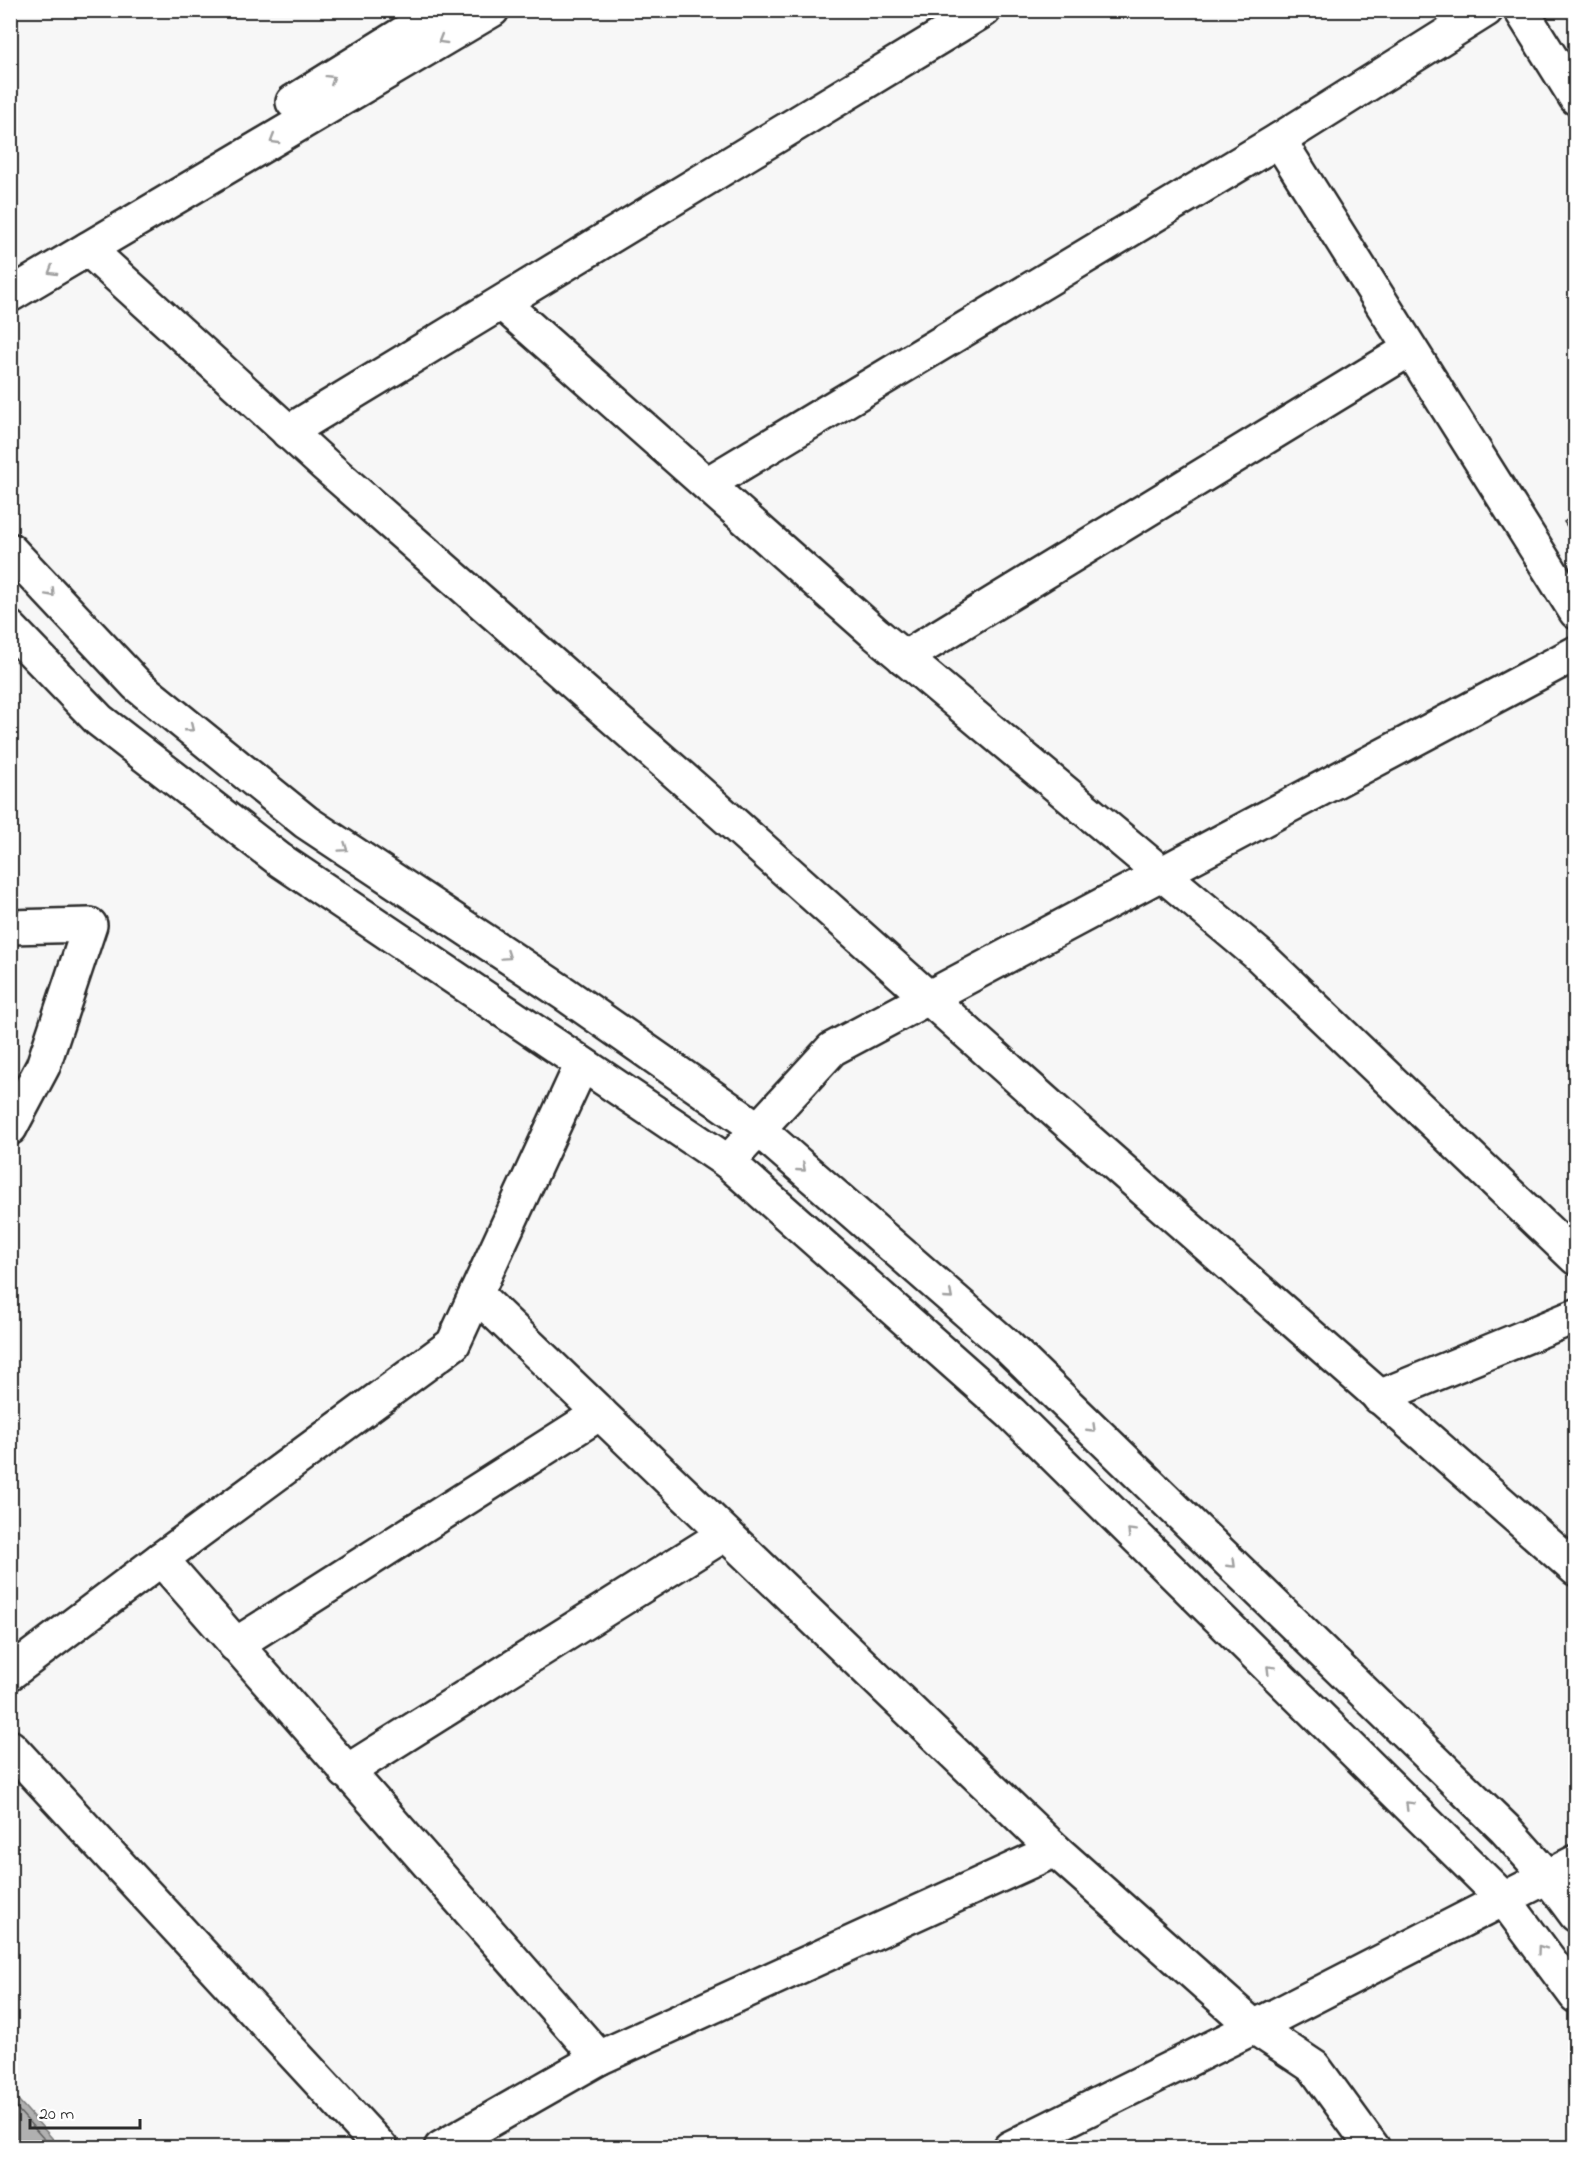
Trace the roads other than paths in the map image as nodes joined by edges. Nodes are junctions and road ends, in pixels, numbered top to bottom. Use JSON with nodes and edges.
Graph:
{"nodes":[{"id":1,"x":441,"y":10,"type":"edge"},
{"id":2,"x":492,"y":10,"type":"edge"},
{"id":3,"x":984,"y":10,"type":"edge"},
{"id":4,"x":1486,"y":10,"type":"edge"},
{"id":5,"x":1521,"y":10,"type":"edge"},
{"id":6,"x":1575,"y":98,"type":"edge"},
{"id":7,"x":1279,"y":140,"type":"junction"},
{"id":8,"x":88,"y":249,"type":"junction"},
{"id":9,"x":10,"y":270,"type":"edge"},
{"id":10,"x":10,"y":295,"type":"edge"},
{"id":11,"x":502,"y":303,"type":"junction"},
{"id":12,"x":1410,"y":349,"type":"junction"},
{"id":13,"x":288,"y":432,"type":"junction"},
{"id":14,"x":707,"y":484,"type":"junction"},
{"id":15,"x":10,"y":550,"type":"edge"},
{"id":16,"x":1575,"y":612,"type":"edge"},
{"id":17,"x":10,"y":628,"type":"edge"},
{"id":18,"x":1575,"y":653,"type":"edge"},
{"id":19,"x":904,"y":658,"type":"junction"},
{"id":20,"x":1161,"y":873,"type":"junction"},
{"id":21,"x":10,"y":927,"type":"edge"},
{"id":22,"x":929,"y":999,"type":"junction"},
{"id":23,"x":582,"y":1064,"type":"junction"},
{"id":24,"x":10,"y":1128,"type":"edge"},
{"id":25,"x":758,"y":1129,"type":"junction"},
{"id":26,"x":728,"y":1162,"type":"junction"},
{"id":27,"x":1575,"y":1258,"type":"edge"},
{"id":28,"x":476,"y":1294,"type":"junction"},
{"id":29,"x":1575,"y":1316,"type":"edge"},
{"id":30,"x":1379,"y":1397,"type":"junction"},
{"id":31,"x":600,"y":1413,"type":"junction"},
{"id":32,"x":725,"y":1534,"type":"junction"},
{"id":33,"x":160,"y":1558,"type":"junction"},
{"id":34,"x":1575,"y":1569,"type":"edge"},
{"id":35,"x":235,"y":1645,"type":"junction"},
{"id":36,"x":10,"y":1673,"type":"edge"},
{"id":37,"x":10,"y":1747,"type":"edge"},
{"id":38,"x":346,"y":1772,"type":"junction"},
{"id":39,"x":1055,"y":1850,"type":"junction"},
{"id":40,"x":1561,"y":1869,"type":"edge"},
{"id":41,"x":1503,"y":1898,"type":"junction"},
{"id":42,"x":1575,"y":1915,"type":"edge"},
{"id":43,"x":1575,"y":1996,"type":"edge"},
{"id":44,"x":1254,"y":2027,"type":"junction"},
{"id":45,"x":599,"y":2058,"type":"junction"},
{"id":46,"x":381,"y":2148,"type":"edge"},
{"id":47,"x":441,"y":2148,"type":"edge"},
{"id":48,"x":1010,"y":2148,"type":"edge"},
{"id":49,"x":1373,"y":2148,"type":"edge"}],
"edges":[{"from":9,"to":1,"type":"street","one_way":true},
{"from":2,"to":8,"type":"street","one_way":true},
{"from":3,"to":11,"type":"street"},
{"from":4,"to":7,"type":"street"},
{"from":5,"to":6,"type":"street"},
{"from":7,"to":12,"type":"street"},
{"from":7,"to":14,"type":"street"},
{"from":8,"to":10,"type":"street","one_way":true},
{"from":8,"to":13,"type":"street"},
{"from":11,"to":13,"type":"street"},
{"from":11,"to":14,"type":"street"},
{"from":12,"to":16,"type":"street"},
{"from":12,"to":19,"type":"street"},
{"from":13,"to":22,"type":"street"},
{"from":14,"to":19,"type":"street"},
{"from":15,"to":25,"type":"street","one_way":true},
{"from":17,"to":23,"type":"street"},
{"from":18,"to":20,"type":"street"},
{"from":19,"to":20,"type":"street"},
{"from":20,"to":22,"type":"street"},
{"from":20,"to":27,"type":"street"},
{"from":21,"to":24,"type":"street"},
{"from":22,"to":25,"type":"street"},
{"from":22,"to":30,"type":"street"},
{"from":23,"to":26,"type":"street"},
{"from":23,"to":28,"type":"street"},
{"from":25,"to":26,"type":"street"},
{"from":25,"to":40,"type":"street","one_way":true},
{"from":41,"to":26,"type":"street","one_way":true},
{"from":28,"to":31,"type":"street"},
{"from":28,"to":33,"type":"street"},
{"from":29,"to":30,"type":"street"},
{"from":30,"to":34,"type":"street"},
{"from":31,"to":32,"type":"street"},
{"from":31,"to":35,"type":"street"},
{"from":32,"to":38,"type":"street"},
{"from":32,"to":39,"type":"street"},
{"from":33,"to":35,"type":"street"},
{"from":33,"to":36,"type":"street"},
{"from":35,"to":38,"type":"street"},
{"from":37,"to":46,"type":"street"},
{"from":38,"to":45,"type":"street"},
{"from":39,"to":44,"type":"street"},
{"from":39,"to":45,"type":"street"},
{"from":40,"to":41,"type":"street"},
{"from":40,"to":42,"type":"street"},
{"from":43,"to":41,"type":"street","one_way":true},
{"from":41,"to":44,"type":"street"},
{"from":44,"to":48,"type":"street"},
{"from":44,"to":49,"type":"street"},
{"from":45,"to":47,"type":"street"}]}
